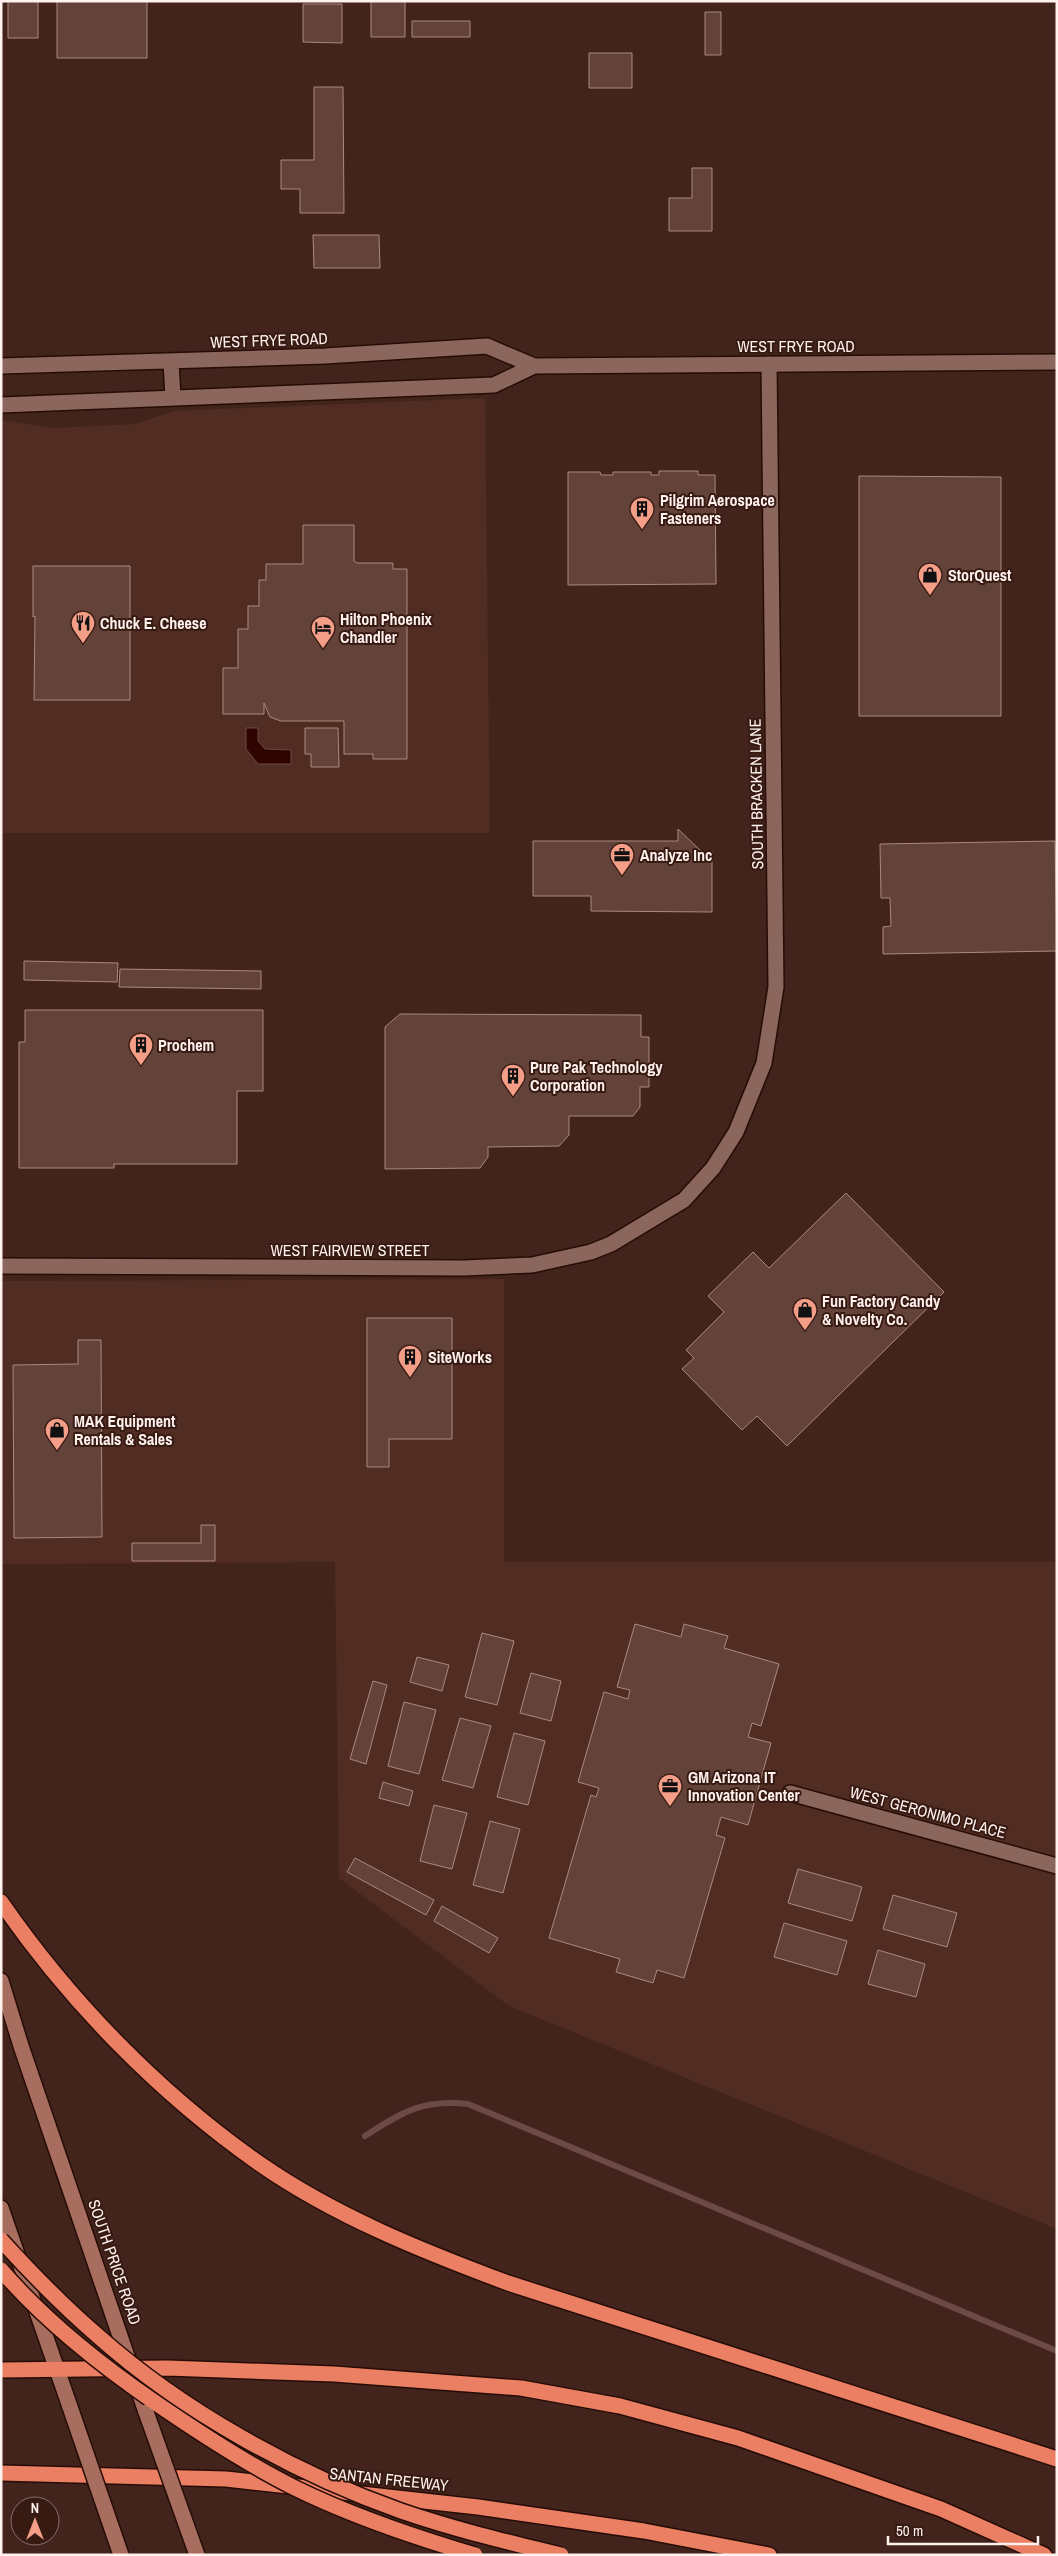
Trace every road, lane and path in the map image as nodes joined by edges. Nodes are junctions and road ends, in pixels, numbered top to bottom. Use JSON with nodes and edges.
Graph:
{"nodes":[{"id":1,"x":172,"y":361,"type":"junction"},
{"id":2,"x":1057,"y":362,"type":"edge"},
{"id":3,"x":769,"y":364,"type":"junction"},
{"id":4,"x":1,"y":366,"type":"edge"},
{"id":5,"x":534,"y":366,"type":"junction"},
{"id":6,"x":173,"y":398,"type":"junction"},
{"id":7,"x":1,"y":405,"type":"edge"},
{"id":8,"x":684,"y":1200,"type":"joint"},
{"id":9,"x":1,"y":1266,"type":"edge"},
{"id":10,"x":790,"y":1793,"type":"dead end"},
{"id":11,"x":1057,"y":1866,"type":"edge"},
{"id":12,"x":1,"y":1902,"type":"edge"},
{"id":13,"x":1,"y":1981,"type":"edge"},
{"id":14,"x":1,"y":2208,"type":"edge"},
{"id":15,"x":1,"y":2240,"type":"edge"},
{"id":16,"x":1,"y":2270,"type":"edge"},
{"id":17,"x":131,"y":2367,"type":"junction"},
{"id":18,"x":58,"y":2368,"type":"junction"},
{"id":19,"x":1,"y":2370,"type":"edge"},
{"id":20,"x":1057,"y":2459,"type":"edge"},
{"id":21,"x":1,"y":2473,"type":"edge"},
{"id":22,"x":121,"y":2555,"type":"edge"},
{"id":23,"x":197,"y":2555,"type":"edge"},
{"id":24,"x":475,"y":2555,"type":"edge"},
{"id":25,"x":561,"y":2555,"type":"edge"},
{"id":26,"x":769,"y":2555,"type":"edge"},
{"id":27,"x":1044,"y":2555,"type":"edge"}],
"edges":[{"from":1,"to":4,"type":"street","name":"WEST FRYE ROAD"},
{"from":1,"to":5,"type":"street","name":"WEST FRYE ROAD"},
{"from":1,"to":6,"type":"street"},
{"from":2,"to":3,"type":"street","name":"WEST FRYE ROAD"},
{"from":3,"to":5,"type":"street","name":"WEST FRYE ROAD"},
{"from":3,"to":8,"type":"street","name":"SOUTH BRACKEN LANE"},
{"from":5,"to":6,"type":"street","name":"WEST FRYE ROAD"},
{"from":6,"to":7,"type":"street","name":"WEST FRYE ROAD"},
{"from":8,"to":9,"type":"street","name":"WEST FAIRVIEW STREET"},
{"from":10,"to":11,"type":"street","name":"WEST GERONIMO PLACE"},
{"from":12,"to":20,"type":"highway"},
{"from":13,"to":17,"type":"main road","name":"SOUTH PRICE ROAD"},
{"from":14,"to":18,"type":"main road"},
{"from":15,"to":25,"type":"highway","bridge":true},
{"from":16,"to":24,"type":"highway","bridge":true},
{"from":17,"to":18,"type":"highway"},
{"from":17,"to":23,"type":"main road","name":"SOUTH PRICE ROAD","bridge":true},
{"from":17,"to":27,"type":"highway"},
{"from":18,"to":19,"type":"highway"},
{"from":18,"to":22,"type":"main road","bridge":true},
{"from":21,"to":26,"type":"highway","name":"SANTAN FREEWAY"}]}
